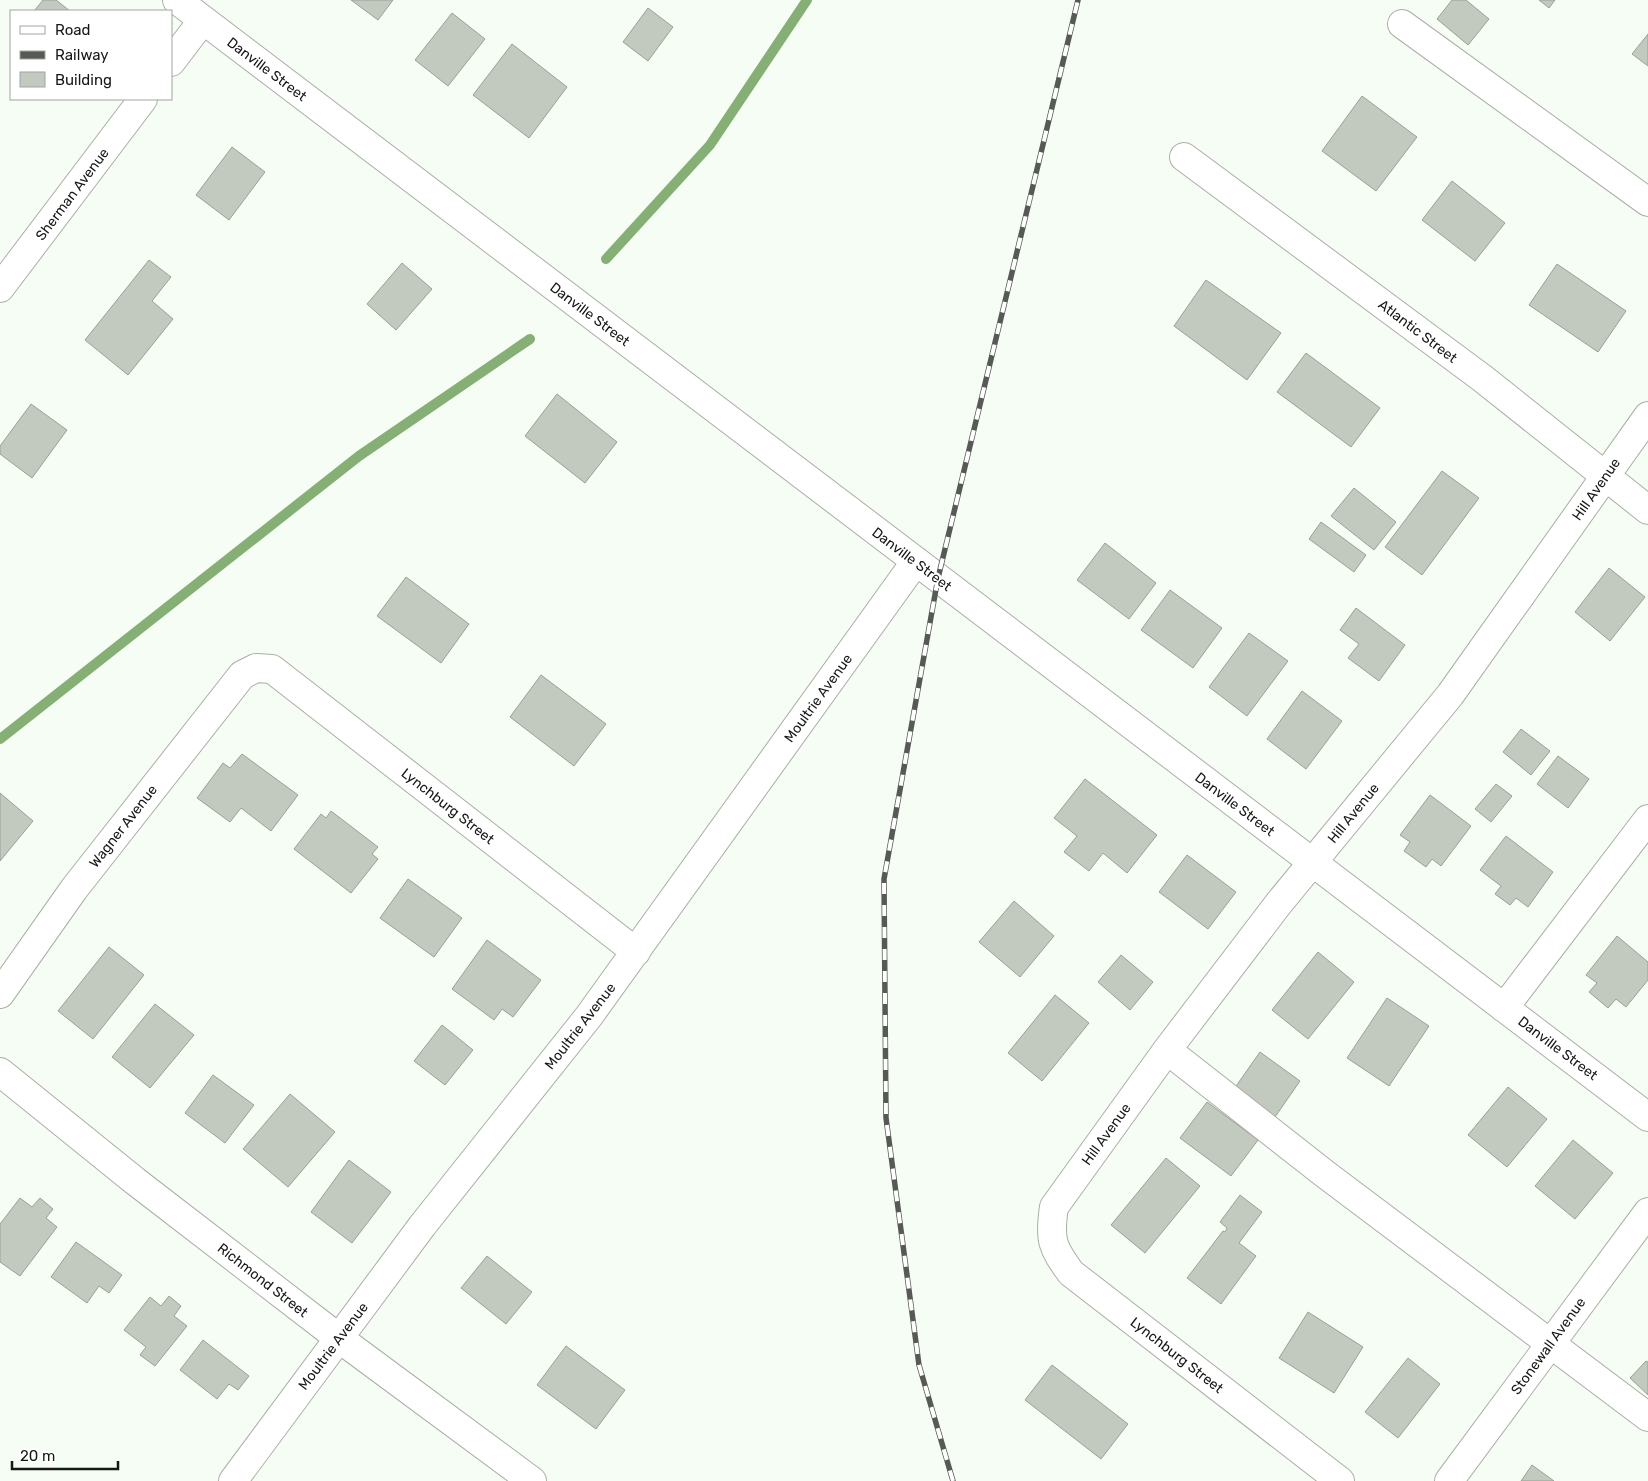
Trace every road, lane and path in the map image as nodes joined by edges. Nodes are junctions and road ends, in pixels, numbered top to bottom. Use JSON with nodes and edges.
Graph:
{"nodes":[{"id":1,"x":177,"y":0,"type":"edge"},
{"id":2,"x":203,"y":20,"type":"junction"},
{"id":3,"x":1402,"y":24,"type":"dead end"},
{"id":4,"x":172,"y":61,"type":"edge"},
{"id":5,"x":142,"y":100,"type":"edge"},
{"id":6,"x":1184,"y":157,"type":"dead end"},
{"id":7,"x":1648,"y":202,"type":"edge"},
{"id":8,"x":0,"y":288,"type":"edge"},
{"id":9,"x":1648,"y":416,"type":"edge"},
{"id":10,"x":1604,"y":476,"type":"junction"},
{"id":11,"x":1648,"y":510,"type":"edge"},
{"id":12,"x":916,"y":561,"type":"junction"},
{"id":13,"x":256,"y":668,"type":"joint"},
{"id":14,"x":1648,"y":819,"type":"edge"},
{"id":15,"x":1312,"y":863,"type":"junction"},
{"id":16,"x":636,"y":952,"type":"junction"},
{"id":17,"x":0,"y":994,"type":"edge"},
{"id":18,"x":1504,"y":1008,"type":"junction"},
{"id":19,"x":1167,"y":1050,"type":"junction"},
{"id":20,"x":0,"y":1072,"type":"edge"},
{"id":21,"x":1648,"y":1117,"type":"edge"},
{"id":22,"x":1054,"y":1207,"type":"joint"},
{"id":23,"x":1648,"y":1212,"type":"edge"},
{"id":24,"x":340,"y":1339,"type":"junction"},
{"id":25,"x":1550,"y":1343,"type":"junction"},
{"id":26,"x":1648,"y":1417,"type":"edge"},
{"id":27,"x":233,"y":1481,"type":"edge"},
{"id":28,"x":532,"y":1481,"type":"edge"},
{"id":29,"x":1340,"y":1481,"type":"edge"},
{"id":30,"x":1449,"y":1481,"type":"edge"}],
"edges":[{"from":1,"to":2,"type":"street","name":"Danville Street"},
{"from":2,"to":4,"type":"street"},
{"from":2,"to":12,"type":"street","name":"Danville Street"},
{"from":3,"to":7,"type":"street"},
{"from":5,"to":8,"type":"street","name":"Sherman Avenue"},
{"from":6,"to":10,"type":"street","name":"Atlantic Street"},
{"from":9,"to":10,"type":"street","name":"Hill Avenue"},
{"from":10,"to":11,"type":"street","name":"Atlantic Street"},
{"from":10,"to":15,"type":"street","name":"Hill Avenue"},
{"from":12,"to":15,"type":"street","name":"Danville Street"},
{"from":12,"to":16,"type":"street","name":"Moultrie Avenue"},
{"from":13,"to":16,"type":"street","name":"Lynchburg Street"},
{"from":13,"to":17,"type":"street","name":"Wagner Avenue"},
{"from":14,"to":18,"type":"street"},
{"from":15,"to":18,"type":"street","name":"Danville Street"},
{"from":15,"to":19,"type":"street","name":"Hill Avenue"},
{"from":16,"to":24,"type":"street","name":"Moultrie Avenue"},
{"from":18,"to":21,"type":"street","name":"Danville Street"},
{"from":19,"to":22,"type":"street","name":"Hill Avenue"},
{"from":19,"to":25,"type":"street"},
{"from":20,"to":24,"type":"street","name":"Richmond Street"},
{"from":22,"to":29,"type":"street","name":"Lynchburg Street"},
{"from":23,"to":25,"type":"street","name":"Stonewall Avenue"},
{"from":24,"to":27,"type":"street","name":"Moultrie Avenue"},
{"from":24,"to":28,"type":"street","name":"Richmond Street"},
{"from":25,"to":26,"type":"street"},
{"from":25,"to":30,"type":"street","name":"Stonewall Avenue"}]}
